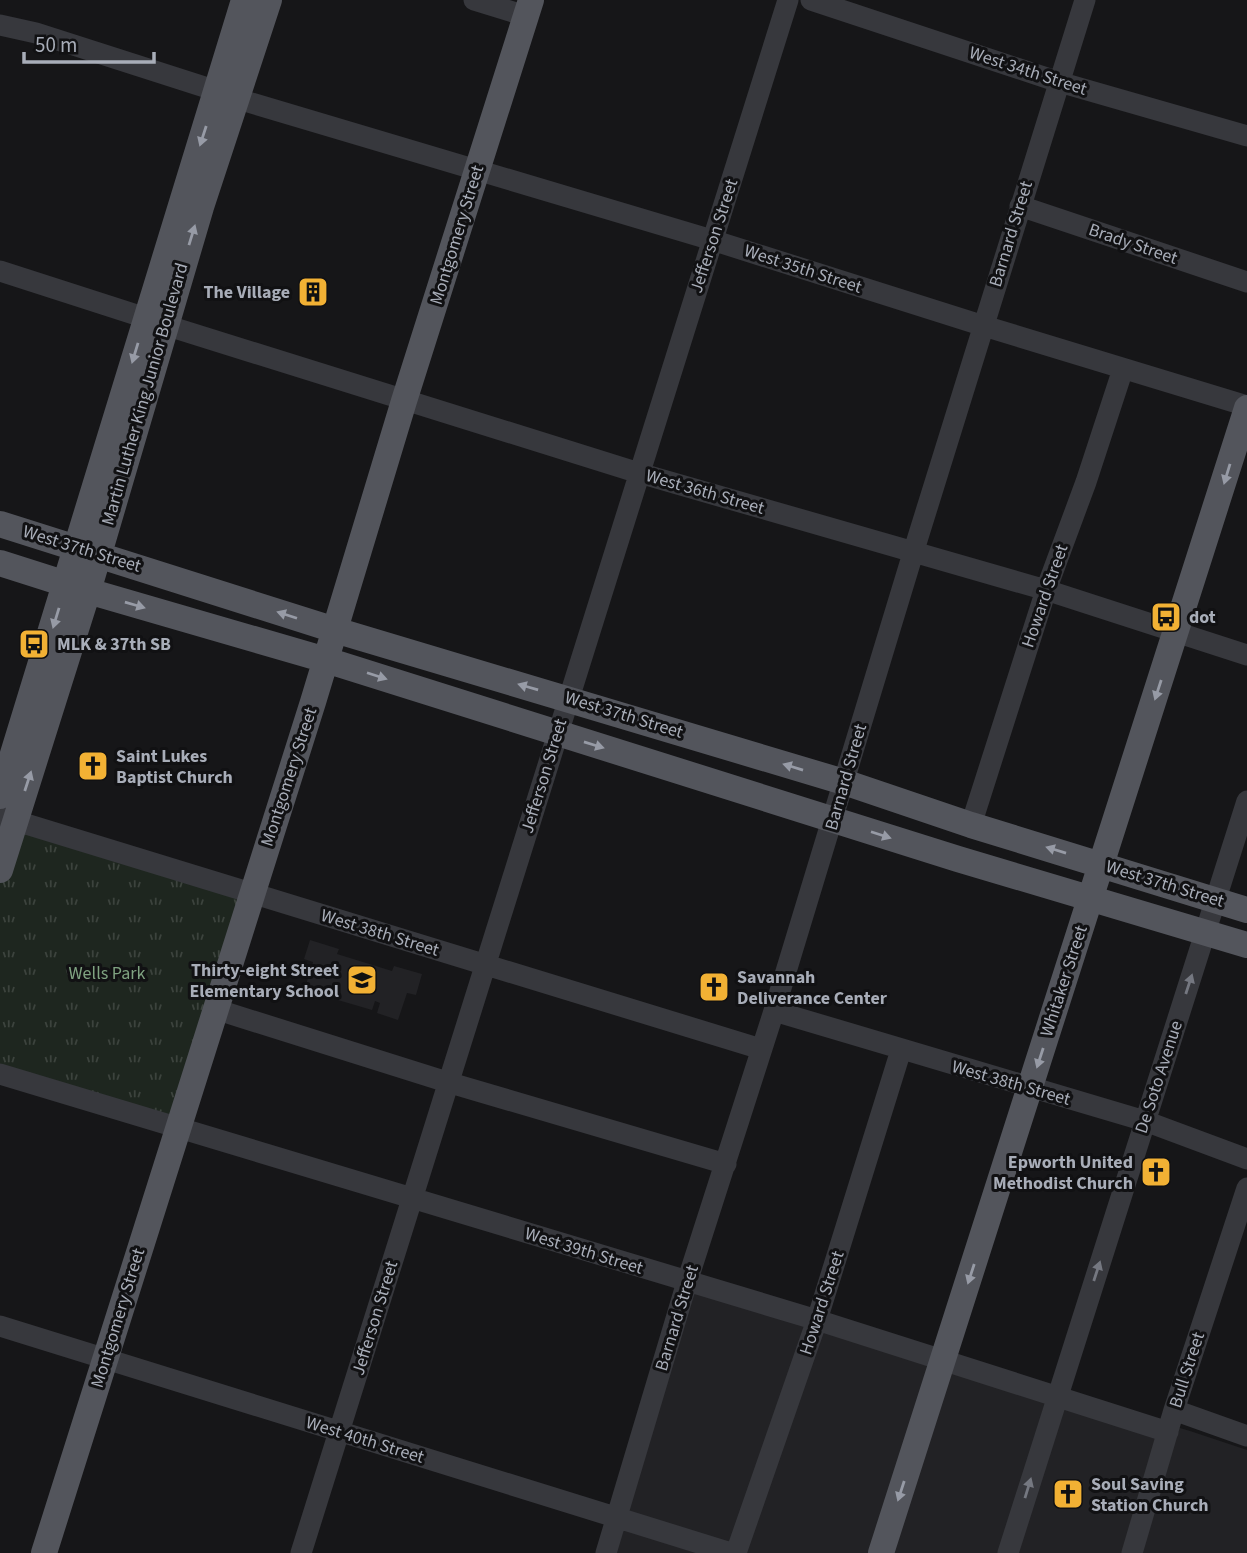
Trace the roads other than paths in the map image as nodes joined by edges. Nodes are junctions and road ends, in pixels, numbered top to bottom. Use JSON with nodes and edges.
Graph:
{"nodes":[{"id":1,"x":244,"y":0,"type":"edge"},
{"id":2,"x":269,"y":0,"type":"edge"},
{"id":3,"x":474,"y":0,"type":"edge"},
{"id":4,"x":788,"y":0,"type":"edge"},
{"id":5,"x":811,"y":0,"type":"edge"},
{"id":6,"x":1085,"y":0,"type":"edge"},
{"id":7,"x":528,"y":8,"type":"edge"},
{"id":8,"x":0,"y":25,"type":"edge"},
{"id":9,"x":1059,"y":82,"type":"junction"},
{"id":10,"x":228,"y":95,"type":"junction"},
{"id":11,"x":1247,"y":136,"type":"edge"},
{"id":12,"x":478,"y":169,"type":"junction"},
{"id":13,"x":1020,"y":206,"type":"junction"},
{"id":14,"x":712,"y":240,"type":"junction"},
{"id":15,"x":0,"y":271,"type":"edge"},
{"id":16,"x":1247,"y":282,"type":"edge"},
{"id":17,"x":155,"y":321,"type":"junction"},
{"id":18,"x":984,"y":326,"type":"junction"},
{"id":19,"x":1123,"y":369,"type":"junction"},
{"id":20,"x":404,"y":401,"type":"junction"},
{"id":21,"x":1247,"y":407,"type":"edge"},
{"id":22,"x":639,"y":473,"type":"junction"},
{"id":23,"x":0,"y":524,"type":"edge"},
{"id":24,"x":914,"y":550,"type":"junction"},
{"id":25,"x":88,"y":551,"type":"junction"},
{"id":26,"x":0,"y":563,"type":"edge"},
{"id":27,"x":77,"y":588,"type":"junction"},
{"id":28,"x":1046,"y":590,"type":"junction"},
{"id":29,"x":335,"y":630,"type":"junction"},
{"id":30,"x":1176,"y":632,"type":"junction"},
{"id":31,"x":1247,"y":655,"type":"edge"},
{"id":32,"x":326,"y":660,"type":"junction"},
{"id":33,"x":568,"y":698,"type":"junction"},
{"id":34,"x":557,"y":733,"type":"junction"},
{"id":35,"x":844,"y":782,"type":"junction"},
{"id":36,"x":0,"y":796,"type":"edge"},
{"id":37,"x":1247,"y":801,"type":"edge"},
{"id":38,"x":8,"y":819,"type":"edge"},
{"id":39,"x":833,"y":820,"type":"junction"},
{"id":40,"x":971,"y":825,"type":"junction"},
{"id":41,"x":1103,"y":864,"type":"junction"},
{"id":42,"x":0,"y":870,"type":"edge"},
{"id":43,"x":251,"y":893,"type":"junction"},
{"id":44,"x":1090,"y":899,"type":"junction"},
{"id":45,"x":1215,"y":899,"type":"junction"},
{"id":46,"x":1247,"y":910,"type":"edge"},
{"id":47,"x":1205,"y":931,"type":"junction"},
{"id":48,"x":1247,"y":945,"type":"edge"},
{"id":49,"x":485,"y":965,"type":"junction"},
{"id":50,"x":215,"y":1009,"type":"junction"},
{"id":51,"x":774,"y":1011,"type":"junction"},
{"id":52,"x":761,"y":1049,"type":"junction"},
{"id":53,"x":901,"y":1050,"type":"junction"},
{"id":54,"x":0,"y":1074,"type":"edge"},
{"id":55,"x":449,"y":1082,"type":"junction"},
{"id":56,"x":1030,"y":1088,"type":"junction"},
{"id":57,"x":1145,"y":1121,"type":"junction"},
{"id":58,"x":178,"y":1126,"type":"junction"},
{"id":59,"x":1247,"y":1158,"type":"edge"},
{"id":60,"x":726,"y":1164,"type":"junction"},
{"id":61,"x":1247,"y":1188,"type":"edge"},
{"id":62,"x":412,"y":1199,"type":"junction"},
{"id":63,"x":1240,"y":1235,"type":"edge"},
{"id":64,"x":687,"y":1282,"type":"junction"},
{"id":65,"x":817,"y":1320,"type":"junction"},
{"id":66,"x":0,"y":1326,"type":"edge"},
{"id":67,"x":105,"y":1359,"type":"junction"},
{"id":68,"x":944,"y":1360,"type":"junction"},
{"id":69,"x":1057,"y":1395,"type":"junction"},
{"id":70,"x":1174,"y":1410,"type":"junction"},
{"id":71,"x":339,"y":1431,"type":"junction"},
{"id":72,"x":1168,"y":1432,"type":"junction"},
{"id":73,"x":1247,"y":1436,"type":"edge"},
{"id":74,"x":617,"y":1518,"type":"junction"},
{"id":75,"x":44,"y":1553,"type":"edge"},
{"id":76,"x":301,"y":1553,"type":"edge"},
{"id":77,"x":607,"y":1553,"type":"edge"},
{"id":78,"x":731,"y":1553,"type":"edge"},
{"id":79,"x":736,"y":1553,"type":"edge"},
{"id":80,"x":881,"y":1553,"type":"edge"},
{"id":81,"x":1008,"y":1553,"type":"edge"},
{"id":82,"x":1132,"y":1553,"type":"edge"}],
"edges":[{"from":1,"to":10,"type":"main road","name":"Martin Luther King Junior Boulevard"},
{"from":2,"to":10,"type":"main road","name":"Martin Luther King Junior Boulevard"},
{"from":3,"to":7,"type":"street"},
{"from":4,"to":14,"type":"street","name":"Jefferson Street"},
{"from":5,"to":9,"type":"street","name":"West 34th Street"},
{"from":6,"to":9,"type":"street","name":"Barnard Street"},
{"from":7,"to":12,"type":"main road","name":"Montgomery Street"},
{"from":8,"to":10,"type":"street","name":"West 35th Street"},
{"from":9,"to":11,"type":"street","name":"West 34th Street"},
{"from":9,"to":13,"type":"street","name":"Barnard Street"},
{"from":10,"to":12,"type":"street","name":"West 35th Street"},
{"from":10,"to":17,"type":"main road","name":"Martin Luther King Junior Boulevard"},
{"from":12,"to":14,"type":"street","name":"West 35th Street"},
{"from":12,"to":20,"type":"main road","name":"Montgomery Street"},
{"from":13,"to":16,"type":"street","name":"Brady Street"},
{"from":13,"to":18,"type":"street","name":"Barnard Street"},
{"from":14,"to":18,"type":"street","name":"West 35th Street"},
{"from":14,"to":22,"type":"street","name":"Jefferson Street"},
{"from":15,"to":17,"type":"street","name":"West 36th Street"},
{"from":17,"to":20,"type":"street","name":"West 36th Street"},
{"from":17,"to":25,"type":"main road","name":"Martin Luther King Junior Boulevard"},
{"from":18,"to":19,"type":"street","name":"West 35th Street"},
{"from":18,"to":24,"type":"street","name":"Barnard Street"},
{"from":19,"to":21,"type":"street","name":"West 35th Street"},
{"from":19,"to":28,"type":"street","name":"Howard Street"},
{"from":20,"to":22,"type":"street","name":"West 36th Street"},
{"from":20,"to":29,"type":"main road","name":"Montgomery Street"},
{"from":21,"to":30,"type":"main road","name":"Whitaker Street","one_way":true},
{"from":22,"to":24,"type":"street","name":"West 36th Street"},
{"from":22,"to":33,"type":"street","name":"Jefferson Street"},
{"from":23,"to":25,"type":"main road","name":"West 37th Street"},
{"from":24,"to":28,"type":"street","name":"West 36th Street"},
{"from":24,"to":35,"type":"street","name":"Barnard Street"},
{"from":25,"to":27,"type":"main road","name":"Martin Luther King Junior Boulevard"},
{"from":29,"to":25,"type":"main road","name":"West 37th Street","one_way":true},
{"from":26,"to":27,"type":"main road","name":"West 37th Street"},
{"from":27,"to":32,"type":"main road","name":"West 37th Street","one_way":true},
{"from":27,"to":36,"type":"main road","name":"Martin Luther King Junior Boulevard","one_way":true},
{"from":38,"to":27,"type":"main road","name":"Martin Luther King Junior Boulevard","one_way":true},
{"from":28,"to":30,"type":"street","name":"West 36th Street"},
{"from":28,"to":40,"type":"street","name":"Howard Street"},
{"from":29,"to":32,"type":"main road","name":"Montgomery Street"},
{"from":33,"to":29,"type":"main road","name":"West 37th Street","one_way":true},
{"from":30,"to":31,"type":"street","name":"West 36th Street"},
{"from":30,"to":41,"type":"main road","name":"Whitaker Street","one_way":true},
{"from":32,"to":34,"type":"main road","name":"West 37th Street","one_way":true},
{"from":32,"to":43,"type":"main road","name":"Montgomery Street"},
{"from":33,"to":34,"type":"street","name":"Jefferson Street"},
{"from":35,"to":33,"type":"main road","name":"West 37th Street","one_way":true},
{"from":34,"to":39,"type":"main road","name":"West 37th Street","one_way":true},
{"from":34,"to":49,"type":"street","name":"Jefferson Street"},
{"from":35,"to":39,"type":"street","name":"Barnard Street"},
{"from":35,"to":40,"type":"main road","name":"West 37th Street"},
{"from":37,"to":45,"type":"street","name":"De Soto Avenue"},
{"from":38,"to":42,"type":"main road","name":"Martin Luther King Junior Boulevard"},
{"from":38,"to":43,"type":"street","name":"West 38th Street"},
{"from":39,"to":44,"type":"main road","name":"West 37th Street","one_way":true},
{"from":39,"to":51,"type":"street","name":"Barnard Street"},
{"from":41,"to":40,"type":"main road","name":"West 37th Street","one_way":true},
{"from":41,"to":44,"type":"main road","name":"Whitaker Street"},
{"from":41,"to":45,"type":"main road","name":"West 37th Street"},
{"from":43,"to":49,"type":"street","name":"West 38th Street"},
{"from":43,"to":50,"type":"main road","name":"Montgomery Street"},
{"from":44,"to":47,"type":"main road","name":"West 37th Street"},
{"from":44,"to":56,"type":"main road","name":"Whitaker Street","one_way":true},
{"from":45,"to":46,"type":"main road","name":"West 37th Street"},
{"from":45,"to":47,"type":"street","name":"De Soto Avenue"},
{"from":47,"to":48,"type":"main road","name":"West 37th Street"},
{"from":57,"to":47,"type":"street","name":"De Soto Avenue","one_way":true},
{"from":49,"to":52,"type":"street","name":"West 38th Street"},
{"from":49,"to":55,"type":"street","name":"Jefferson Street"},
{"from":50,"to":55,"type":"street"},
{"from":50,"to":58,"type":"main road","name":"Montgomery Street"},
{"from":51,"to":52,"type":"street","name":"Barnard Street"},
{"from":51,"to":53,"type":"street","name":"West 38th Street"},
{"from":52,"to":60,"type":"street","name":"Barnard Street"},
{"from":53,"to":56,"type":"street","name":"West 38th Street"},
{"from":53,"to":65,"type":"street","name":"Howard Street"},
{"from":54,"to":58,"type":"street","name":"West 39th Street"},
{"from":55,"to":60,"type":"street"},
{"from":55,"to":62,"type":"street","name":"Jefferson Street"},
{"from":56,"to":57,"type":"street","name":"West 38th Street"},
{"from":56,"to":68,"type":"main road","name":"Whitaker Street","one_way":true},
{"from":57,"to":59,"type":"street","name":"West 38th Street"},
{"from":69,"to":57,"type":"street","name":"De Soto Avenue","one_way":true},
{"from":58,"to":62,"type":"street","name":"West 39th Street"},
{"from":58,"to":67,"type":"main road","name":"Montgomery Street"},
{"from":60,"to":64,"type":"street","name":"Barnard Street"},
{"from":61,"to":63,"type":"street","name":"Bull Street"},
{"from":62,"to":64,"type":"street","name":"West 39th Street"},
{"from":62,"to":71,"type":"street","name":"Jefferson Street"},
{"from":63,"to":70,"type":"street","name":"Bull Street"},
{"from":64,"to":65,"type":"street","name":"West 39th Street"},
{"from":64,"to":74,"type":"street","name":"Barnard Street"},
{"from":65,"to":68,"type":"street","name":"West 39th Street"},
{"from":65,"to":79,"type":"street","name":"Howard Street"},
{"from":66,"to":67,"type":"street","name":"West 40th Street"},
{"from":67,"to":71,"type":"street","name":"West 40th Street"},
{"from":67,"to":75,"type":"main road","name":"Montgomery Street"},
{"from":68,"to":69,"type":"street","name":"West 39th Street"},
{"from":68,"to":80,"type":"main road","name":"Whitaker Street","one_way":true},
{"from":69,"to":72,"type":"street","name":"West 39th Street"},
{"from":81,"to":69,"type":"street","name":"De Soto Avenue","one_way":true},
{"from":70,"to":72,"type":"street","name":"Bull Street"},
{"from":70,"to":73,"type":"street"},
{"from":71,"to":74,"type":"street","name":"West 40th Street"},
{"from":71,"to":76,"type":"street","name":"Jefferson Street"},
{"from":72,"to":82,"type":"street","name":"Bull Street"},
{"from":74,"to":77,"type":"street","name":"Barnard Street"},
{"from":74,"to":78,"type":"street","name":"West 40th Street"}]}
